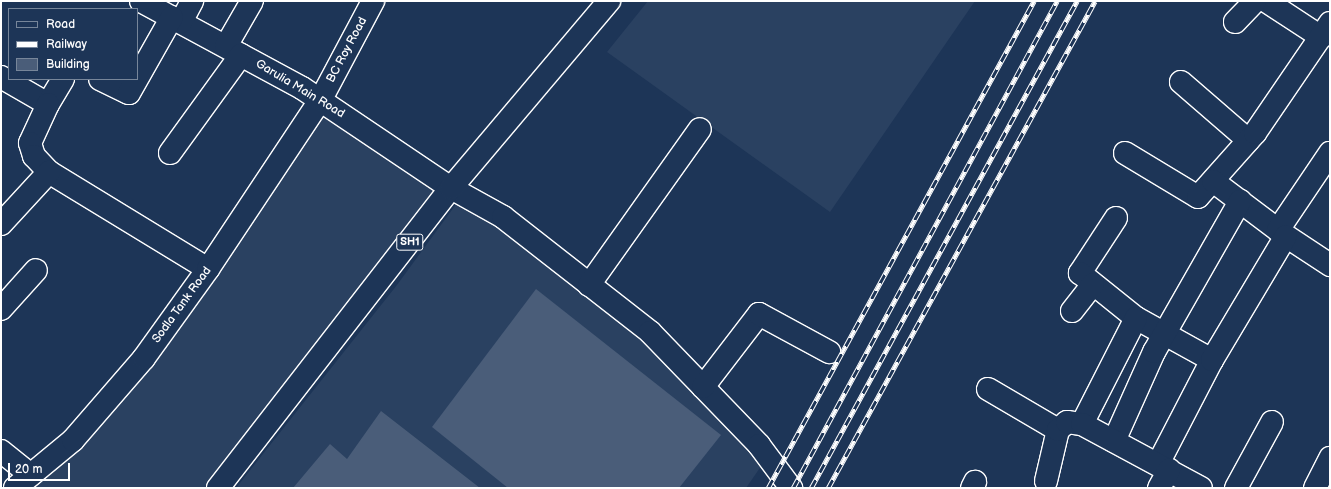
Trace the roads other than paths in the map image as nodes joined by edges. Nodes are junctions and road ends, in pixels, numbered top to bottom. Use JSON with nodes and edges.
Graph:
{"nodes":[{"id":1,"x":141,"y":1,"type":"edge"},
{"id":2,"x":192,"y":1,"type":"edge"},
{"id":3,"x":252,"y":1,"type":"edge"},
{"id":4,"x":373,"y":1,"type":"edge"},
{"id":5,"x":609,"y":1,"type":"edge"},
{"id":6,"x":1255,"y":1,"type":"edge"},
{"id":7,"x":1266,"y":1,"type":"edge"},
{"id":8,"x":176,"y":20,"type":"junction"},
{"id":9,"x":1235,"y":22,"type":"dead end"},
{"id":10,"x":1325,"y":30,"type":"edge"},
{"id":11,"x":233,"y":50,"type":"junction"},
{"id":12,"x":1,"y":77,"type":"edge"},
{"id":13,"x":138,"y":79,"type":"edge"},
{"id":14,"x":63,"y":80,"type":"edge"},
{"id":15,"x":102,"y":80,"type":"edge"},
{"id":16,"x":137,"y":80,"type":"edge"},
{"id":17,"x":1181,"y":82,"type":"dead end"},
{"id":18,"x":321,"y":99,"type":"junction"},
{"id":19,"x":48,"y":104,"type":"junction"},
{"id":20,"x":700,"y":128,"type":"dead end"},
{"id":21,"x":1248,"y":140,"type":"junction"},
{"id":22,"x":170,"y":153,"type":"dead end"},
{"id":23,"x":1125,"y":153,"type":"dead end"},
{"id":24,"x":1330,"y":153,"type":"edge"},
{"id":25,"x":49,"y":172,"type":"junction"},
{"id":26,"x":1213,"y":180,"type":"junction"},
{"id":27,"x":452,"y":188,"type":"junction"},
{"id":28,"x":1240,"y":201,"type":"junction"},
{"id":29,"x":1116,"y":218,"type":"dead end"},
{"id":30,"x":1,"y":224,"type":"edge"},
{"id":31,"x":1282,"y":233,"type":"junction"},
{"id":32,"x":1330,"y":265,"type":"edge"},
{"id":33,"x":208,"y":269,"type":"junction"},
{"id":34,"x":36,"y":270,"type":"dead end"},
{"id":35,"x":1093,"y":284,"type":"junction"},
{"id":36,"x":589,"y":285,"type":"junction"},
{"id":37,"x":1,"y":309,"type":"edge"},
{"id":38,"x":1072,"y":311,"type":"dead end"},
{"id":39,"x":1136,"y":318,"type":"junction"},
{"id":40,"x":1165,"y":334,"type":"junction"},
{"id":41,"x":829,"y":352,"type":"dead end"},
{"id":42,"x":1212,"y":360,"type":"junction"},
{"id":43,"x":703,"y":387,"type":"junction"},
{"id":44,"x":988,"y":389,"type":"dead end"},
{"id":45,"x":1272,"y":422,"type":"dead end"},
{"id":46,"x":1082,"y":424,"type":"junction"},
{"id":47,"x":1058,"y":430,"type":"junction"},
{"id":48,"x":1114,"y":441,"type":"junction"},
{"id":49,"x":1,"y":451,"type":"edge"},
{"id":50,"x":1330,"y":458,"type":"edge"},
{"id":51,"x":1162,"y":474,"type":"edge"},
{"id":52,"x":23,"y":481,"type":"edge"},
{"id":53,"x":1046,"y":481,"type":"dead end"},
{"id":54,"x":218,"y":488,"type":"edge"},
{"id":55,"x":791,"y":488,"type":"edge"},
{"id":56,"x":1201,"y":488,"type":"edge"},
{"id":57,"x":1236,"y":488,"type":"edge"},
{"id":58,"x":1315,"y":488,"type":"edge"}],
"edges":[{"from":1,"to":8,"type":"street","name":"Garulia Main Road"},
{"from":2,"to":8,"type":"street"},
{"from":3,"to":11,"type":"street"},
{"from":4,"to":18,"type":"street","name":"BC Roy Road"},
{"from":5,"to":27,"type":"street","number":"SH1"},
{"from":6,"to":9,"type":"street"},
{"from":7,"to":10,"type":"street"},
{"from":8,"to":11,"type":"street","name":"Garulia Main Road"},
{"from":8,"to":13,"type":"street"},
{"from":10,"to":21,"type":"street"},
{"from":11,"to":18,"type":"street","name":"Garulia Main Road"},
{"from":11,"to":22,"type":"street"},
{"from":12,"to":19,"type":"street"},
{"from":14,"to":19,"type":"street"},
{"from":15,"to":16,"type":"street"},
{"from":17,"to":21,"type":"street"},
{"from":18,"to":27,"type":"street","name":"Garulia Main Road"},
{"from":18,"to":33,"type":"street","name":"Sodla Tank Road"},
{"from":19,"to":25,"type":"street"},
{"from":20,"to":36,"type":"street"},
{"from":21,"to":26,"type":"street"},
{"from":23,"to":26,"type":"street"},
{"from":24,"to":31,"type":"street"},
{"from":25,"to":30,"type":"street"},
{"from":25,"to":33,"type":"street"},
{"from":26,"to":28,"type":"street"},
{"from":27,"to":36,"type":"street","name":"Garulia Main Road"},
{"from":27,"to":54,"type":"street","number":"SH1"},
{"from":28,"to":31,"type":"street"},
{"from":28,"to":40,"type":"street"},
{"from":29,"to":35,"type":"street"},
{"from":31,"to":32,"type":"street"},
{"from":31,"to":42,"type":"street"},
{"from":33,"to":52,"type":"street","name":"Sodla Tank Road"},
{"from":34,"to":37,"type":"street"},
{"from":35,"to":38,"type":"street"},
{"from":35,"to":39,"type":"street"},
{"from":36,"to":43,"type":"street","name":"Garulia Main Road"},
{"from":39,"to":40,"type":"street"},
{"from":39,"to":46,"type":"street"},
{"from":40,"to":42,"type":"street"},
{"from":40,"to":48,"type":"street"},
{"from":41,"to":43,"type":"street"},
{"from":42,"to":51,"type":"street"},
{"from":43,"to":55,"type":"street","name":"Garulia Main Road"},
{"from":44,"to":47,"type":"street"},
{"from":45,"to":57,"type":"street"},
{"from":46,"to":47,"type":"street"},
{"from":46,"to":48,"type":"street"},
{"from":47,"to":53,"type":"street"},
{"from":48,"to":51,"type":"street"},
{"from":49,"to":52,"type":"street"},
{"from":50,"to":58,"type":"street"},
{"from":51,"to":56,"type":"street"}]}
